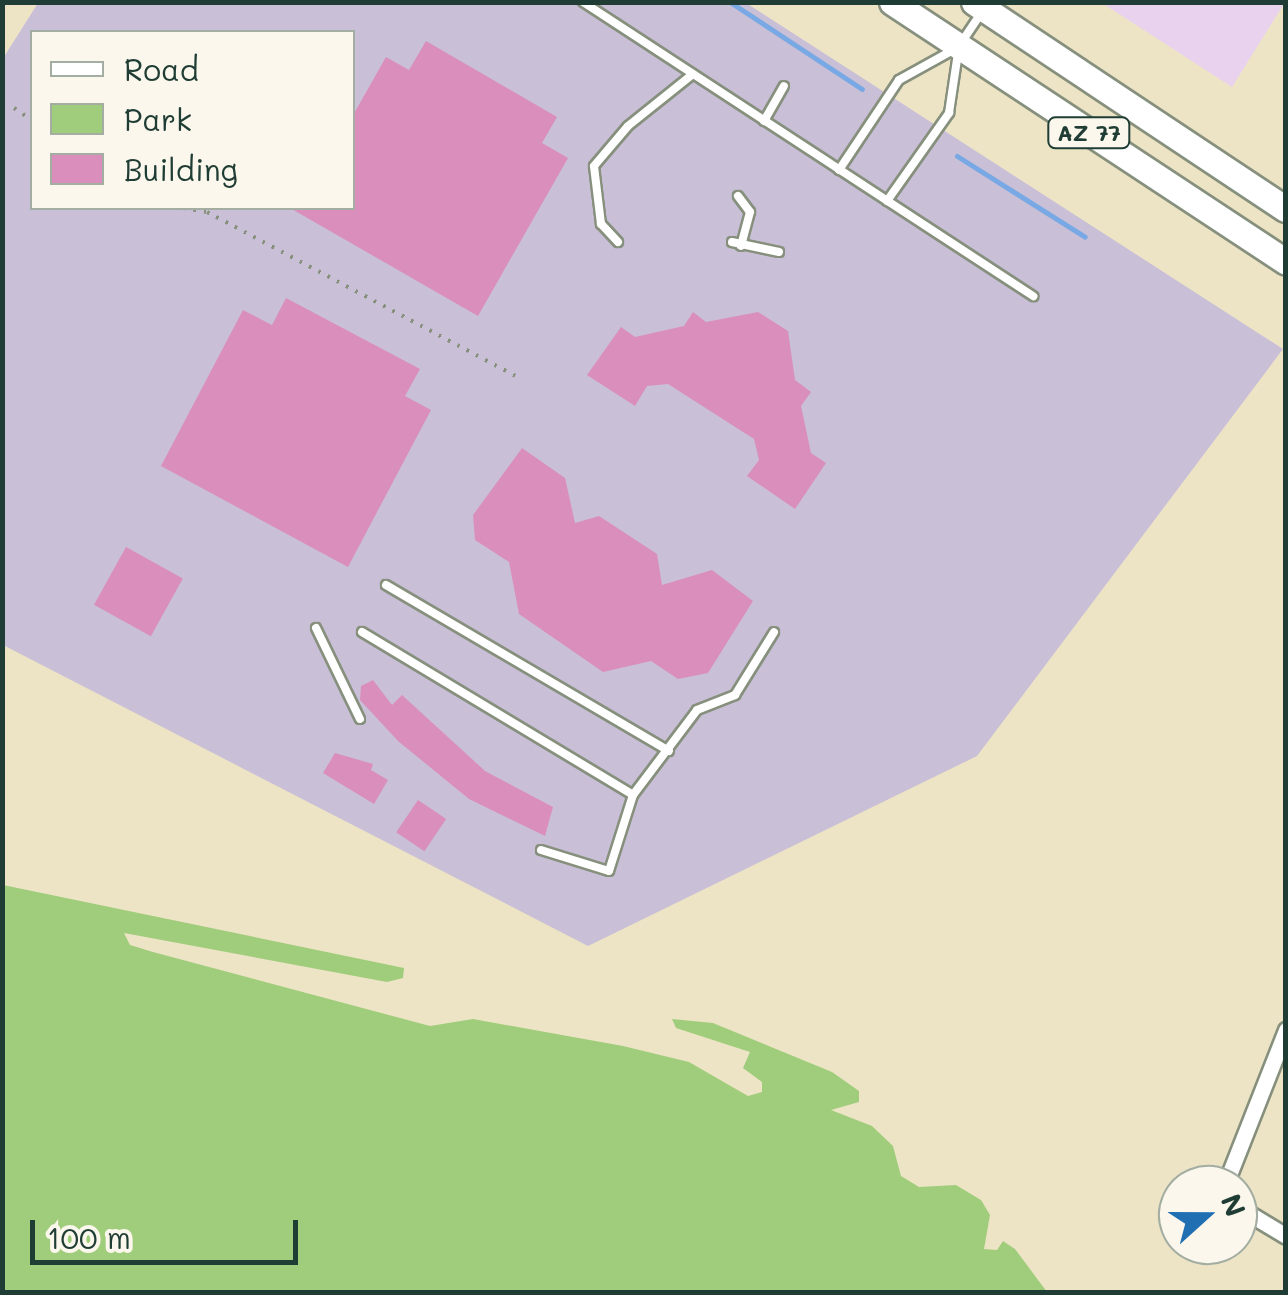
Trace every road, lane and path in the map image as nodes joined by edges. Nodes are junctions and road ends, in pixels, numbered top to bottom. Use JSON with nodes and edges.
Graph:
{"nodes":[{"id":1,"x":583,"y":2,"type":"edge"},
{"id":2,"x":892,"y":2,"type":"edge"},
{"id":3,"x":982,"y":4,"type":"edge"},
{"id":4,"x":959,"y":46,"type":"junction"},
{"id":5,"x":693,"y":74,"type":"junction"},
{"id":6,"x":784,"y":86,"type":"dead end"},
{"id":7,"x":14,"y":108,"type":"dead end"},
{"id":8,"x":30,"y":119,"type":"edge"},
{"id":9,"x":764,"y":121,"type":"junction"},
{"id":10,"x":839,"y":170,"type":"junction"},
{"id":11,"x":738,"y":196,"type":"dead end"},
{"id":12,"x":887,"y":201,"type":"junction"},
{"id":13,"x":1286,"y":209,"type":"edge"},
{"id":14,"x":194,"y":210,"type":"edge"},
{"id":15,"x":618,"y":242,"type":"dead end"},
{"id":16,"x":779,"y":252,"type":"dead end"},
{"id":17,"x":1286,"y":262,"type":"edge"},
{"id":18,"x":1033,"y":296,"type":"dead end"},
{"id":19,"x":515,"y":376,"type":"dead end"},
{"id":20,"x":386,"y":585,"type":"dead end"},
{"id":21,"x":316,"y":628,"type":"dead end"},
{"id":22,"x":362,"y":632,"type":"dead end"},
{"id":23,"x":774,"y":632,"type":"dead end"},
{"id":24,"x":360,"y":719,"type":"dead end"},
{"id":25,"x":669,"y":751,"type":"junction"},
{"id":26,"x":633,"y":795,"type":"junction"},
{"id":27,"x":541,"y":850,"type":"dead end"},
{"id":28,"x":1286,"y":1030,"type":"edge"},
{"id":29,"x":1234,"y":1165,"type":"edge"},
{"id":30,"x":1258,"y":1219,"type":"edge"},
{"id":31,"x":1286,"y":1236,"type":"edge"}],
"edges":[{"from":1,"to":5,"type":"lane"},
{"from":2,"to":4,"type":"highway","number":"AZ 77"},
{"from":3,"to":4,"type":"lane"},
{"from":3,"to":13,"type":"highway","number":"AZ 77"},
{"from":4,"to":10,"type":"lane"},
{"from":4,"to":12,"type":"lane"},
{"from":4,"to":17,"type":"highway","number":"AZ 77"},
{"from":5,"to":9,"type":"lane"},
{"from":5,"to":15,"type":"lane"},
{"from":6,"to":9,"type":"lane"},
{"from":7,"to":8,"type":"path"},
{"from":9,"to":10,"type":"lane"},
{"from":10,"to":12,"type":"lane"},
{"from":11,"to":16,"type":"lane"},
{"from":12,"to":18,"type":"lane"},
{"from":14,"to":19,"type":"path"},
{"from":20,"to":25,"type":"lane"},
{"from":21,"to":24,"type":"lane"},
{"from":22,"to":26,"type":"lane"},
{"from":23,"to":25,"type":"lane"},
{"from":25,"to":26,"type":"lane"},
{"from":26,"to":27,"type":"lane"},
{"from":28,"to":29,"type":"street"},
{"from":30,"to":31,"type":"street"}]}
